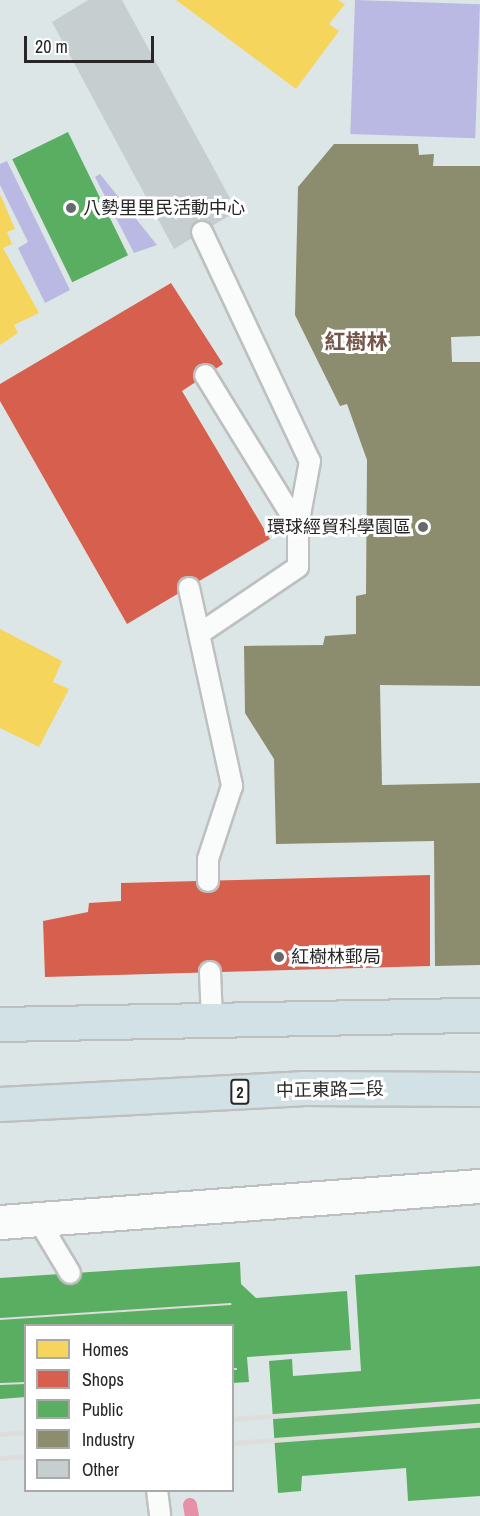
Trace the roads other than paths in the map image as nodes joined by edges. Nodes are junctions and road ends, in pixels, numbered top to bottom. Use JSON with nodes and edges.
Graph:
{"nodes":[{"id":1,"x":202,"y":232,"type":"dead end"},
{"id":2,"x":205,"y":375,"type":"dead end"},
{"id":3,"x":298,"y":526,"type":"junction"},
{"id":4,"x":189,"y":588,"type":"dead end"},
{"id":5,"x":202,"y":632,"type":"junction"},
{"id":6,"x":208,"y":881,"type":"dead end"},
{"id":7,"x":210,"y":972,"type":"dead end"},
{"id":8,"x":480,"y":1015,"type":"edge"},
{"id":9,"x":212,"y":1019,"type":"junction"},
{"id":10,"x":0,"y":1024,"type":"edge"},
{"id":11,"x":480,"y":1089,"type":"edge"},
{"id":12,"x":0,"y":1104,"type":"edge"},
{"id":13,"x":480,"y":1186,"type":"edge"},
{"id":14,"x":37,"y":1218,"type":"junction"},
{"id":15,"x":0,"y":1222,"type":"edge"},
{"id":16,"x":70,"y":1273,"type":"dead end"},
{"id":17,"x":157,"y":1492,"type":"edge"},
{"id":18,"x":160,"y":1516,"type":"edge"}],
"edges":[{"from":1,"to":3,"type":"lane"},
{"from":2,"to":3,"type":"lane"},
{"from":3,"to":5,"type":"lane"},
{"from":4,"to":5,"type":"lane"},
{"from":5,"to":6,"type":"lane"},
{"from":7,"to":9,"type":"lane"},
{"from":8,"to":9,"type":"main road"},
{"from":9,"to":10,"type":"main road"},
{"from":11,"to":12,"type":"main road","name":"中正東路二段","number":"2"},
{"from":13,"to":14,"type":"street"},
{"from":14,"to":15,"type":"street"},
{"from":14,"to":16,"type":"lane"},
{"from":17,"to":18,"type":"lane"}]}
